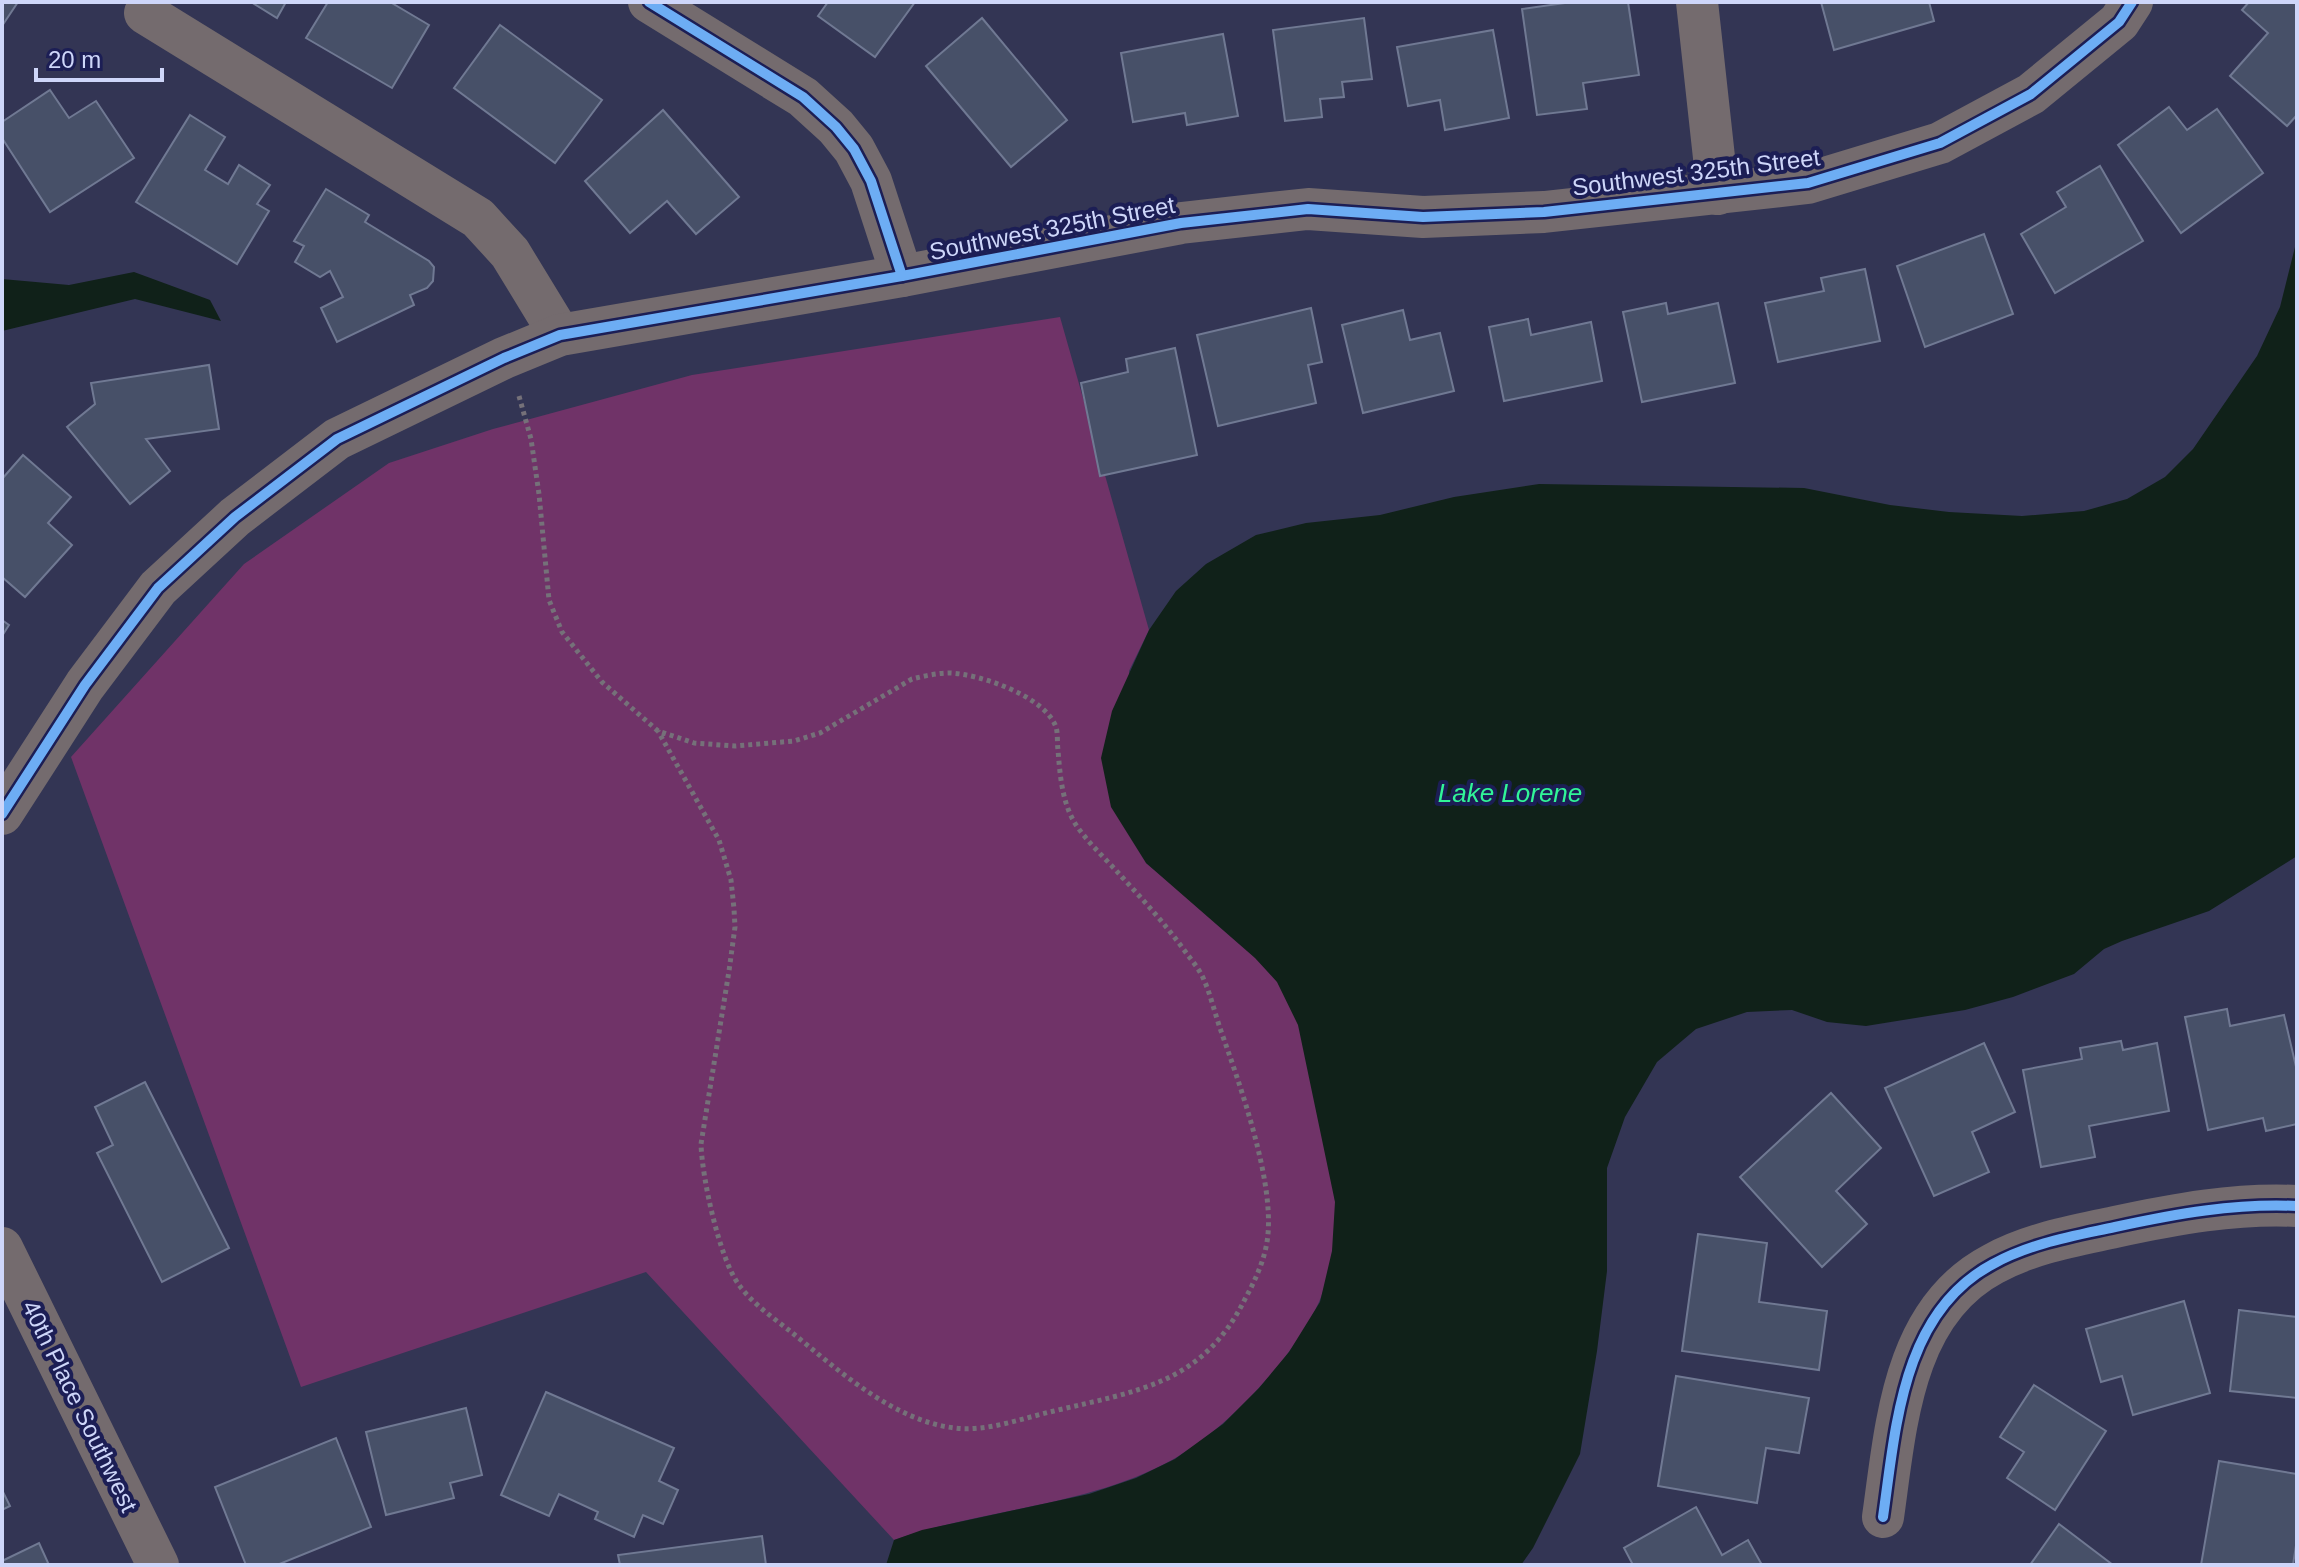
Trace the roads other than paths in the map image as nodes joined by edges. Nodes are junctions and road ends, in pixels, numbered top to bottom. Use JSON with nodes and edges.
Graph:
{"nodes":[{"id":1,"x":649,"y":2,"type":"edge"},
{"id":2,"x":1697,"y":2,"type":"edge"},
{"id":3,"x":2126,"y":12,"type":"edge"},
{"id":4,"x":145,"y":13,"type":"dead end"},
{"id":5,"x":1718,"y":194,"type":"junction"},
{"id":6,"x":902,"y":276,"type":"junction"},
{"id":7,"x":560,"y":335,"type":"junction"},
{"id":8,"x":2,"y":814,"type":"edge"},
{"id":9,"x":2297,"y":1206,"type":"edge"},
{"id":10,"x":2,"y":1248,"type":"edge"},
{"id":11,"x":1883,"y":1517,"type":"dead end"},
{"id":12,"x":158,"y":1565,"type":"edge"}],
"edges":[{"from":1,"to":6,"type":"street"},
{"from":2,"to":5,"type":"street"},
{"from":3,"to":5,"type":"street","name":"Southwest 325th Street"},
{"from":4,"to":7,"type":"street"},
{"from":5,"to":6,"type":"street","name":"Southwest 325th Street"},
{"from":6,"to":7,"type":"street","name":"Southwest 325th Street"},
{"from":7,"to":8,"type":"street","name":"Southwest 325th Street"},
{"from":9,"to":11,"type":"street"},
{"from":10,"to":12,"type":"street","name":"40th Place Southwest"}]}
